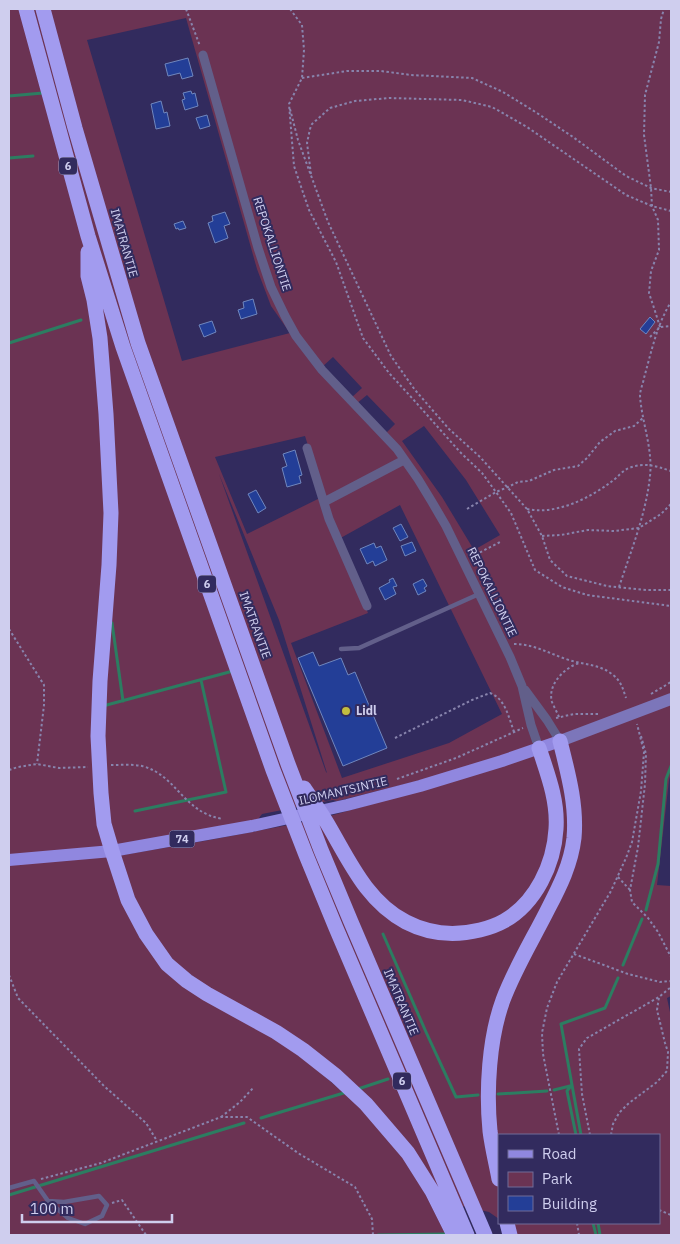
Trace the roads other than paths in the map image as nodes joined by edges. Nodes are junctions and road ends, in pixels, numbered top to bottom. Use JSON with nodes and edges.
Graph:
{"nodes":[{"id":1,"x":26,"y":9,"type":"edge"},
{"id":2,"x":43,"y":9,"type":"edge"},
{"id":3,"x":203,"y":55,"type":"road end"},
{"id":4,"x":88,"y":236,"type":"junction"},
{"id":5,"x":307,"y":448,"type":"dead end"},
{"id":6,"x":404,"y":460,"type":"junction"},
{"id":7,"x":324,"y":502,"type":"junction"},
{"id":8,"x":479,"y":594,"type":"junction"},
{"id":9,"x":367,"y":606,"type":"dead end"},
{"id":10,"x":341,"y":649,"type":"dead end"},
{"id":11,"x":522,"y":686,"type":"junction"},
{"id":12,"x":671,"y":699,"type":"edge"},
{"id":13,"x":560,"y":741,"type":"junction"},
{"id":14,"x":539,"y":748,"type":"junction"},
{"id":15,"x":288,"y":764,"type":"junction"},
{"id":16,"x":112,"y":851,"type":"junction"},
{"id":17,"x":9,"y":860,"type":"edge"},
{"id":18,"x":498,"y":1174,"type":"edge"},
{"id":19,"x":9,"y":1188,"type":"edge"},
{"id":20,"x":48,"y":1202,"type":"junction"},
{"id":21,"x":454,"y":1235,"type":"edge"},
{"id":22,"x":467,"y":1235,"type":"edge"},
{"id":23,"x":485,"y":1235,"type":"edge"}],
"edges":[{"from":1,"to":4,"type":"highway","number":"6"},
{"from":2,"to":15,"type":"highway","name":"IMATRANTIE","number":"6"},
{"from":3,"to":6,"type":"street","name":"REPOKALLIONTIE"},
{"from":4,"to":16,"type":"highway"},
{"from":4,"to":22,"type":"highway","number":"6"},
{"from":5,"to":7,"type":"street"},
{"from":6,"to":7,"type":"street"},
{"from":6,"to":8,"type":"street","name":"REPOKALLIONTIE"},
{"from":7,"to":9,"type":"street"},
{"from":8,"to":10,"type":"lane"},
{"from":8,"to":11,"type":"street","name":"REPOKALLIONTIE"},
{"from":11,"to":13,"type":"street","name":"REPOKALLIONTIE"},
{"from":11,"to":14,"type":"street","name":"REPOKALLIONTIE"},
{"from":12,"to":13,"type":"main road","name":"ILOMANTSINTIE"},
{"from":13,"to":14,"type":"main road","name":"ILOMANTSINTIE","number":"74"},
{"from":13,"to":18,"type":"highway"},
{"from":14,"to":15,"type":"highway"},
{"from":14,"to":16,"type":"main road","name":"ILOMANTSINTIE","number":"74"},
{"from":15,"to":23,"type":"highway","name":"IMATRANTIE","number":"6"},
{"from":16,"to":17,"type":"main road","name":"ILOMANTSINTIE","number":"74"},
{"from":16,"to":21,"type":"highway"},
{"from":19,"to":20,"type":"lane"},
{"from":20,"to":20,"type":"lane"}]}
